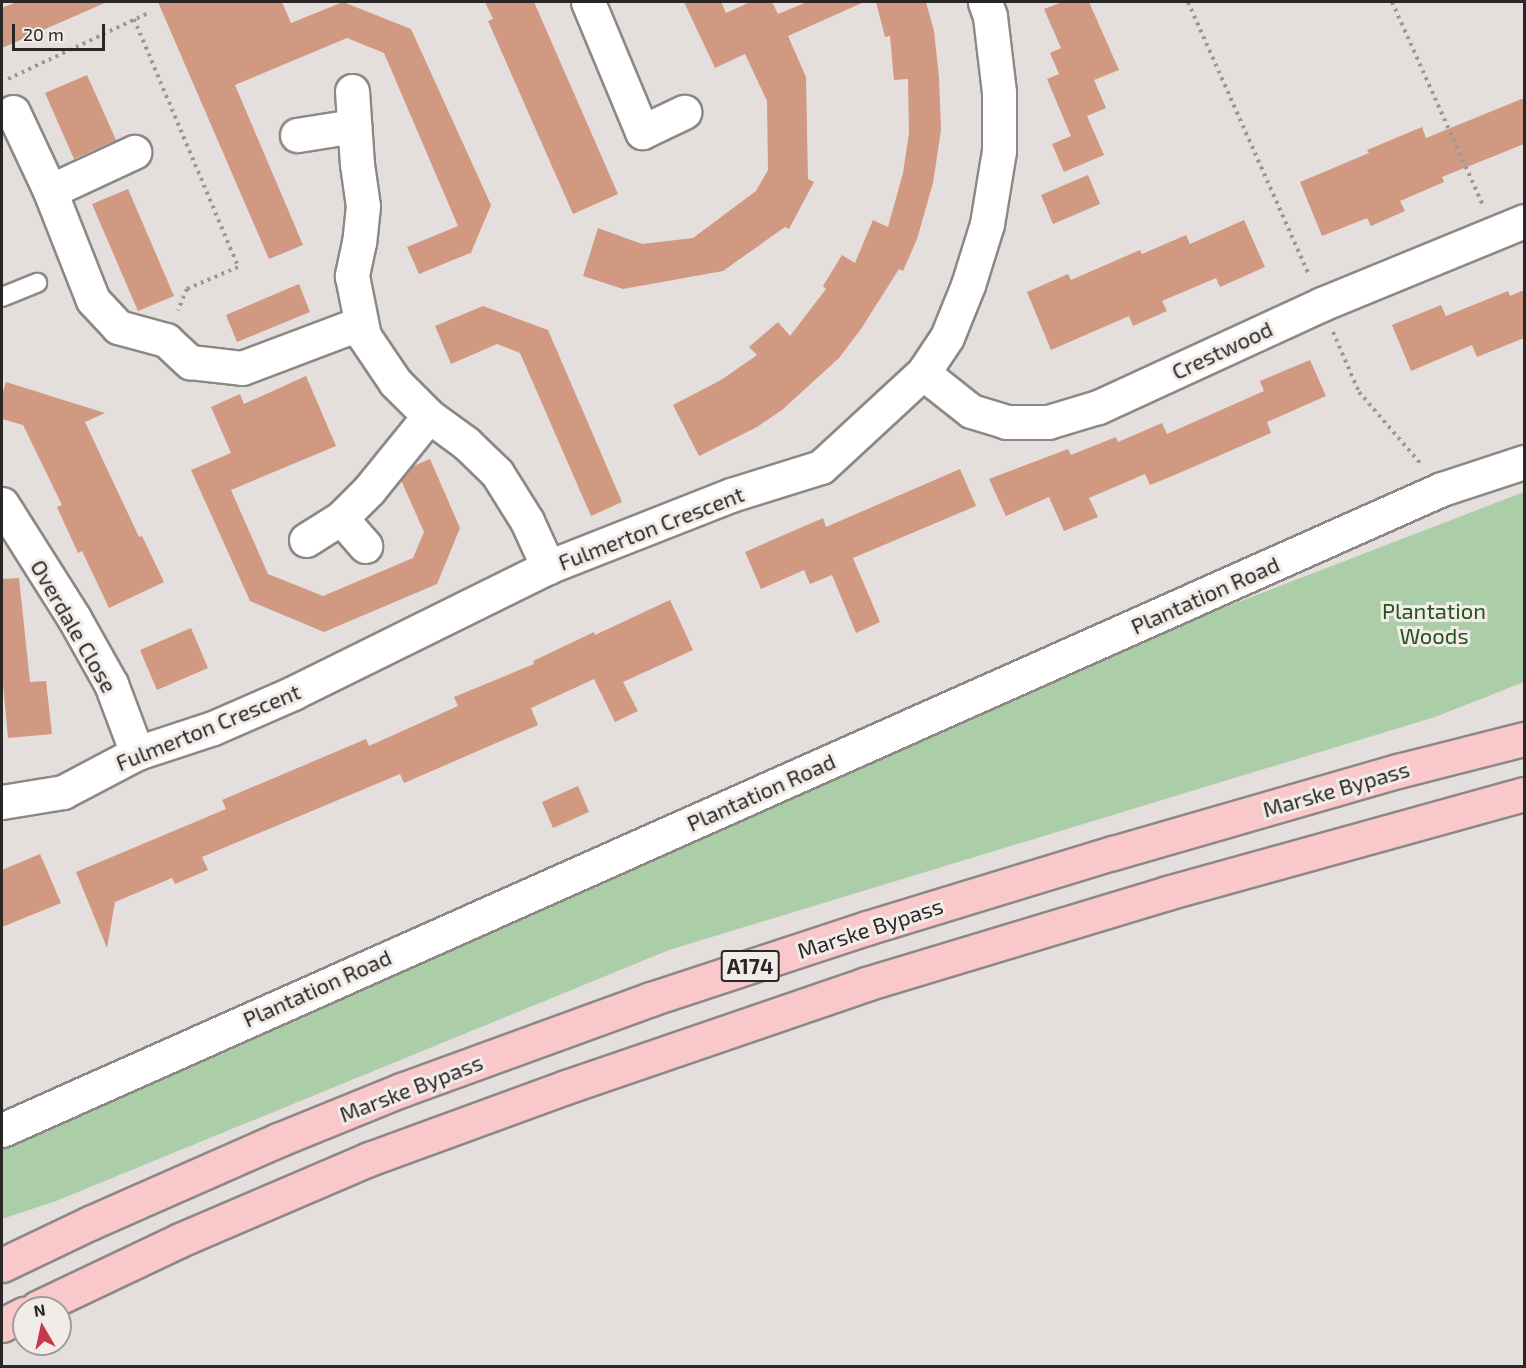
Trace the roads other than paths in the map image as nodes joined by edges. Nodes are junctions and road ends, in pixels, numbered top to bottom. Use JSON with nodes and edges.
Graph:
{"nodes":[{"id":1,"x":588,"y":2,"type":"edge"},
{"id":2,"x":985,"y":2,"type":"edge"},
{"id":3,"x":352,"y":91,"type":"dead end"},
{"id":4,"x":14,"y":112,"type":"dead end"},
{"id":5,"x":684,"y":112,"type":"dead end"},
{"id":6,"x":354,"y":126,"type":"junction"},
{"id":7,"x":297,"y":135,"type":"dead end"},
{"id":8,"x":134,"y":152,"type":"dead end"},
{"id":9,"x":50,"y":191,"type":"junction"},
{"id":10,"x":1510,"y":227,"type":"edge"},
{"id":11,"x":37,"y":283,"type":"dead end"},
{"id":12,"x":2,"y":297,"type":"edge"},
{"id":13,"x":361,"y":323,"type":"junction"},
{"id":14,"x":923,"y":373,"type":"junction"},
{"id":15,"x":429,"y":416,"type":"junction"},
{"id":16,"x":1524,"y":462,"type":"edge"},
{"id":17,"x":2,"y":504,"type":"edge"},
{"id":18,"x":341,"y":518,"type":"junction"},
{"id":19,"x":306,"y":540,"type":"dead end"},
{"id":20,"x":365,"y":546,"type":"dead end"},
{"id":21,"x":548,"y":567,"type":"junction"},
{"id":22,"x":1524,"y":739,"type":"edge"},
{"id":23,"x":137,"y":753,"type":"junction"},
{"id":24,"x":1524,"y":794,"type":"edge"},
{"id":25,"x":2,"y":802,"type":"edge"},
{"id":26,"x":2,"y":1130,"type":"edge"},
{"id":27,"x":2,"y":1265,"type":"edge"},
{"id":28,"x":62,"y":1296,"type":"edge"}],
"edges":[{"from":1,"to":5,"type":"street"},
{"from":2,"to":14,"type":"street","name":"Fulmerton Crescent"},
{"from":3,"to":6,"type":"street"},
{"from":4,"to":9,"type":"street"},
{"from":6,"to":7,"type":"street"},
{"from":6,"to":13,"type":"street"},
{"from":8,"to":9,"type":"street"},
{"from":9,"to":13,"type":"street"},
{"from":10,"to":14,"type":"street","name":"Crestwood"},
{"from":11,"to":12,"type":"lane"},
{"from":13,"to":15,"type":"street"},
{"from":14,"to":21,"type":"street","name":"Fulmerton Crescent"},
{"from":15,"to":18,"type":"street"},
{"from":15,"to":21,"type":"street"},
{"from":16,"to":26,"type":"street","name":"Plantation Road"},
{"from":17,"to":23,"type":"street","name":"Overdale Close"},
{"from":18,"to":19,"type":"street"},
{"from":18,"to":20,"type":"street"},
{"from":21,"to":23,"type":"street","name":"Fulmerton Crescent"},
{"from":22,"to":27,"type":"main road","name":"Marske Bypass","number":"A174"},
{"from":23,"to":25,"type":"street","name":"Fulmerton Crescent"},
{"from":24,"to":28,"type":"main road","number":"A174"}]}
